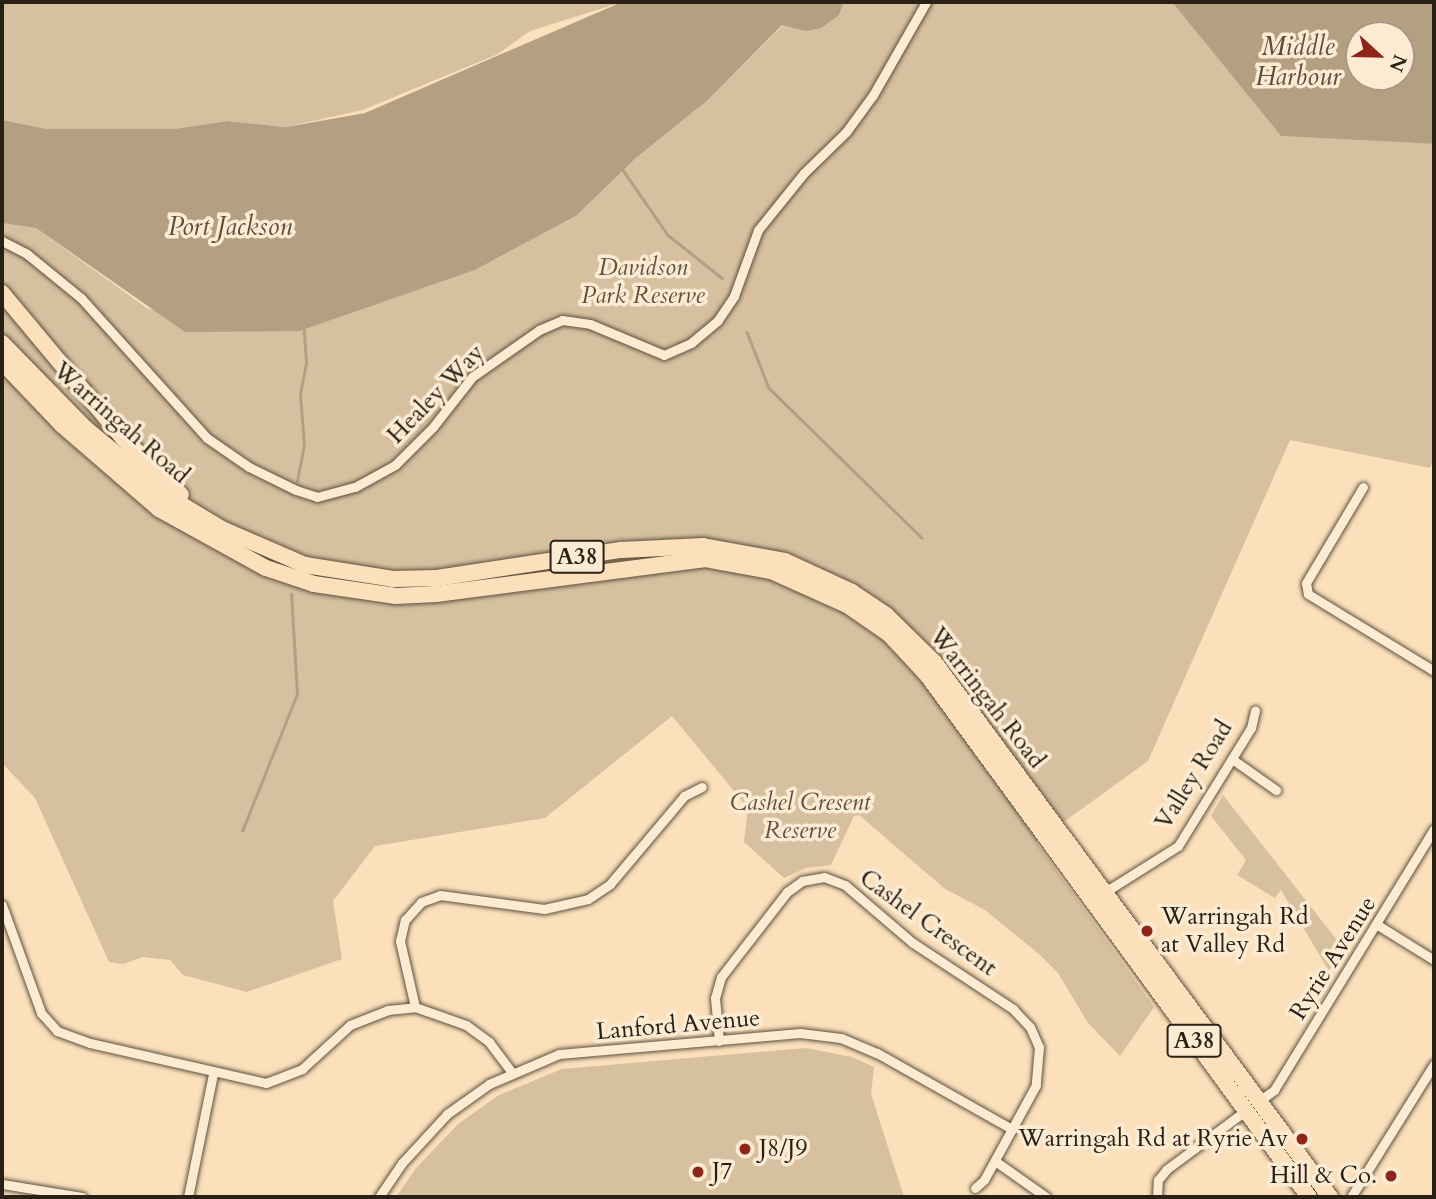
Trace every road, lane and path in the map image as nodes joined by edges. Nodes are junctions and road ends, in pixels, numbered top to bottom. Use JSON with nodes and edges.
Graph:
{"nodes":[{"id":1,"x":926,"y":2,"type":"edge"},
{"id":2,"x":2,"y":241,"type":"edge"},
{"id":3,"x":2,"y":293,"type":"edge"},
{"id":4,"x":2,"y":343,"type":"edge"},
{"id":5,"x":5,"y":367,"type":"edge"},
{"id":6,"x":1363,"y":487,"type":"dead end"},
{"id":7,"x":214,"y":525,"type":"junction"},
{"id":8,"x":1434,"y":671,"type":"edge"},
{"id":9,"x":1255,"y":710,"type":"dead end"},
{"id":10,"x":1232,"y":759,"type":"junction"},
{"id":11,"x":702,"y":787,"type":"dead end"},
{"id":12,"x":1276,"y":790,"type":"dead end"},
{"id":13,"x":1434,"y":829,"type":"edge"},
{"id":14,"x":1105,"y":892,"type":"junction"},
{"id":15,"x":1091,"y":902,"type":"junction"},
{"id":16,"x":2,"y":905,"type":"edge"},
{"id":17,"x":1376,"y":924,"type":"junction"},
{"id":18,"x":1434,"y":960,"type":"edge"},
{"id":19,"x":415,"y":1007,"type":"junction"},
{"id":20,"x":719,"y":1041,"type":"junction"},
{"id":21,"x":1434,"y":1064,"type":"edge"},
{"id":22,"x":512,"y":1073,"type":"junction"},
{"id":23,"x":213,"y":1074,"type":"junction"},
{"id":24,"x":1431,"y":1076,"type":"edge"},
{"id":25,"x":1259,"y":1101,"type":"junction"},
{"id":26,"x":1245,"y":1111,"type":"junction"},
{"id":27,"x":1012,"y":1129,"type":"junction"},
{"id":28,"x":995,"y":1160,"type":"junction"},
{"id":29,"x":2,"y":1184,"type":"edge"},
{"id":30,"x":975,"y":1188,"type":"dead end"},
{"id":31,"x":82,"y":1197,"type":"edge"},
{"id":32,"x":188,"y":1197,"type":"edge"},
{"id":33,"x":379,"y":1197,"type":"edge"},
{"id":34,"x":1046,"y":1197,"type":"edge"},
{"id":35,"x":1157,"y":1197,"type":"edge"},
{"id":36,"x":1309,"y":1197,"type":"edge"},
{"id":37,"x":1330,"y":1197,"type":"edge"},
{"id":38,"x":1351,"y":1197,"type":"edge"}],
"edges":[{"from":1,"to":2,"type":"street","name":"Healey Way"},
{"from":3,"to":7,"type":"highway"},
{"from":4,"to":7,"type":"highway","name":"Warringah Road","number":"A38"},
{"from":5,"to":15,"type":"highway","name":"Warringah Road","number":"A38"},
{"from":6,"to":8,"type":"street"},
{"from":7,"to":14,"type":"highway","name":"Warringah Road","number":"A38"},
{"from":9,"to":10,"type":"street","name":"Valley Road"},
{"from":10,"to":12,"type":"street"},
{"from":10,"to":14,"type":"street","name":"Valley Road"},
{"from":11,"to":19,"type":"street"},
{"from":13,"to":17,"type":"street","name":"Ryrie Avenue"},
{"from":14,"to":15,"type":"highway","name":"Valley Road"},
{"from":14,"to":25,"type":"highway","name":"Warringah Road","number":"A38"},
{"from":15,"to":26,"type":"highway","name":"Warringah Road","number":"A38"},
{"from":16,"to":23,"type":"street"},
{"from":17,"to":18,"type":"street"},
{"from":17,"to":25,"type":"street","name":"Ryrie Avenue"},
{"from":19,"to":22,"type":"street"},
{"from":19,"to":23,"type":"street"},
{"from":20,"to":22,"type":"street","name":"Lanford Avenue"},
{"from":20,"to":27,"type":"street","name":"Lanford Avenue"},
{"from":20,"to":27,"type":"street","name":"Cashel Crescent"},
{"from":21,"to":24,"type":"street"},
{"from":22,"to":33,"type":"street","name":"Lanford Avenue"},
{"from":23,"to":32,"type":"street"},
{"from":24,"to":38,"type":"street"},
{"from":25,"to":26,"type":"highway"},
{"from":25,"to":37,"type":"highway","name":"Warringah Road","number":"A38"},
{"from":26,"to":35,"type":"street"},
{"from":26,"to":36,"type":"highway","name":"Warringah Road","number":"A38"},
{"from":27,"to":28,"type":"street","name":"Cashel Crescent"},
{"from":28,"to":30,"type":"street","name":"Cashel Crescent"},
{"from":28,"to":34,"type":"street"},
{"from":29,"to":31,"type":"street"}]}
